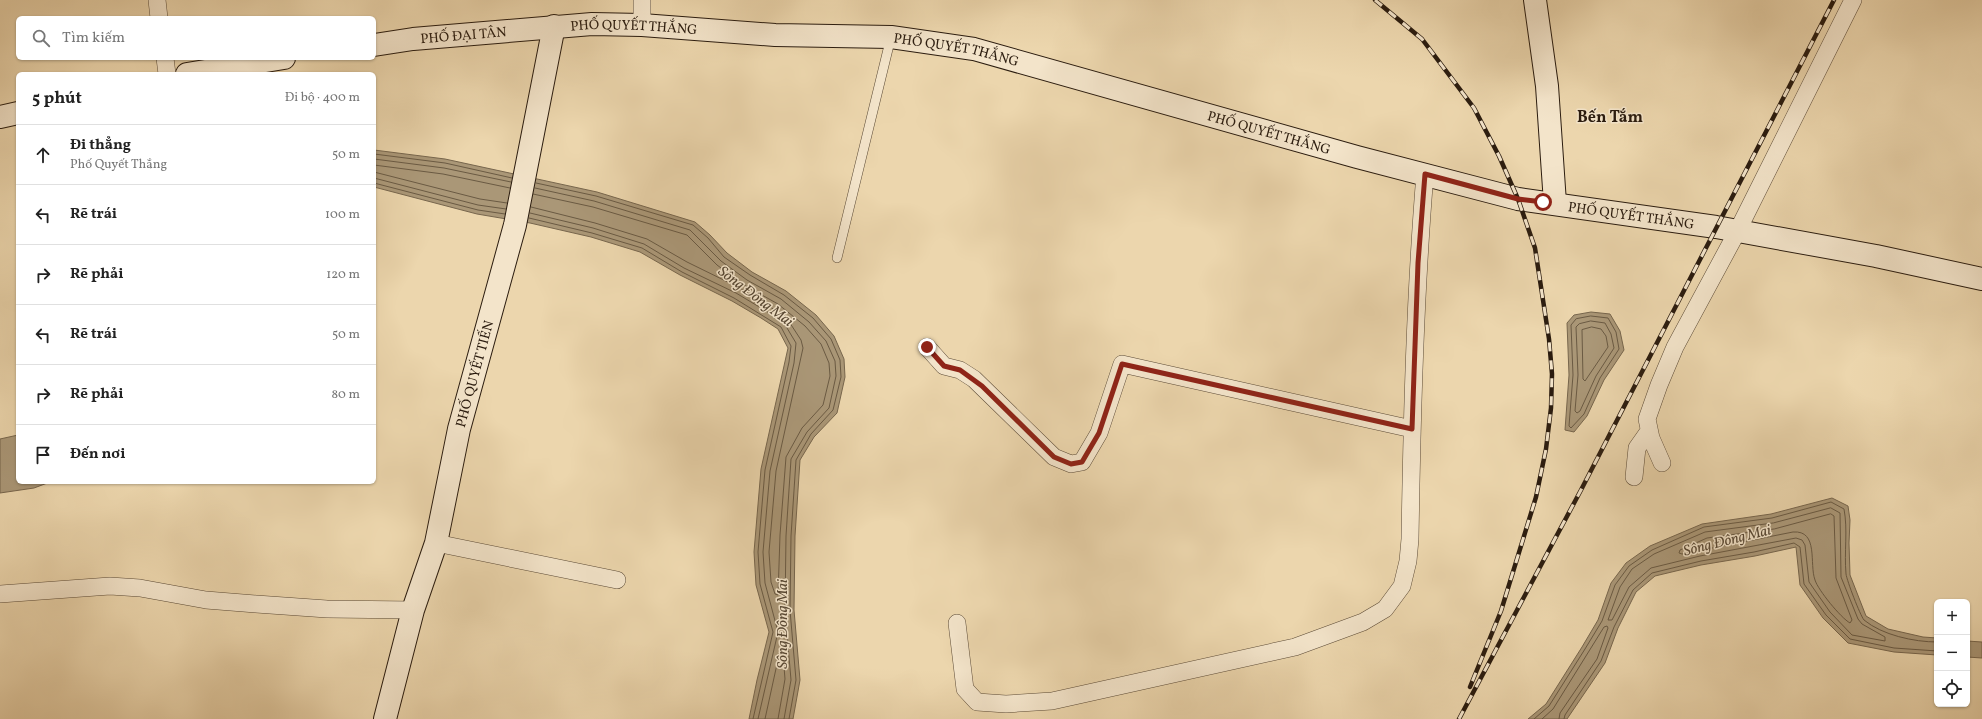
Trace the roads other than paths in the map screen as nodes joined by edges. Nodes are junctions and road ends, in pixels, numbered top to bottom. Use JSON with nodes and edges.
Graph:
{"nodes":[{"id":1,"x":157,"y":0,"type":"edge"},
{"id":2,"x":642,"y":0,"type":"edge"},
{"id":3,"x":1536,"y":0,"type":"edge"},
{"id":4,"x":1854,"y":0,"type":"edge"},
{"id":5,"x":159,"y":16,"type":"edge"},
{"id":6,"x":642,"y":25,"type":"junction"},
{"id":7,"x":554,"y":26,"type":"junction"},
{"id":8,"x":891,"y":37,"type":"junction"},
{"id":9,"x":376,"y":45,"type":"edge"},
{"id":10,"x":165,"y":60,"type":"edge"},
{"id":11,"x":272,"y":60,"type":"edge"},
{"id":12,"x":167,"y":72,"type":"edge"},
{"id":13,"x":199,"y":72,"type":"edge"},
{"id":14,"x":16,"y":113,"type":"edge"},
{"id":15,"x":0,"y":116,"type":"edge"},
{"id":16,"x":1425,"y":174,"type":"junction"},
{"id":17,"x":1555,"y":203,"type":"junction"},
{"id":18,"x":1737,"y":232,"type":"junction"},
{"id":19,"x":837,"y":258,"type":"dead end"},
{"id":20,"x":1982,"y":279,"type":"edge"},
{"id":21,"x":927,"y":347,"type":"dead end"},
{"id":22,"x":1412,"y":429,"type":"junction"},
{"id":23,"x":1649,"y":431,"type":"junction"},
{"id":24,"x":1662,"y":463,"type":"dead end"},
{"id":25,"x":1634,"y":477,"type":"dead end"},
{"id":26,"x":436,"y":543,"type":"junction"},
{"id":27,"x":617,"y":580,"type":"dead end"},
{"id":28,"x":0,"y":594,"type":"edge"},
{"id":29,"x":412,"y":610,"type":"junction"},
{"id":30,"x":957,"y":623,"type":"dead end"},
{"id":31,"x":385,"y":719,"type":"edge"}],
"edges":[{"from":1,"to":5,"type":"street"},
{"from":2,"to":6,"type":"street"},
{"from":3,"to":17,"type":"main road"},
{"from":4,"to":18,"type":"street"},
{"from":6,"to":7,"type":"main road","name":"PHỐ QUYẾT THẮNG"},
{"from":6,"to":8,"type":"main road","name":"PHỐ QUYẾT THẮNG"},
{"from":7,"to":9,"type":"main road","name":"PHỐ ĐẠI TÂN"},
{"from":7,"to":26,"type":"main road","name":"PHỐ QUYẾT TIẾN"},
{"from":8,"to":16,"type":"main road","name":"PHỐ QUYẾT THẮNG"},
{"from":8,"to":19,"type":"lane"},
{"from":10,"to":12,"type":"street"},
{"from":11,"to":13,"type":"main road"},
{"from":14,"to":15,"type":"main road"},
{"from":16,"to":17,"type":"main road","name":"PHỐ QUYẾT THẮNG"},
{"from":16,"to":22,"type":"street"},
{"from":17,"to":18,"type":"main road","name":"PHỐ QUYẾT THẮNG"},
{"from":18,"to":20,"type":"main road","name":"PHỐ QUYẾT THẮNG"},
{"from":18,"to":23,"type":"street"},
{"from":21,"to":22,"type":"street"},
{"from":22,"to":30,"type":"street"},
{"from":23,"to":24,"type":"street"},
{"from":23,"to":25,"type":"street"},
{"from":26,"to":27,"type":"street"},
{"from":26,"to":29,"type":"main road","name":"PHỐ QUYẾT TIẾN"},
{"from":28,"to":29,"type":"street"},
{"from":29,"to":31,"type":"main road","name":"PHỐ QUYẾT TIẾN"}]}
